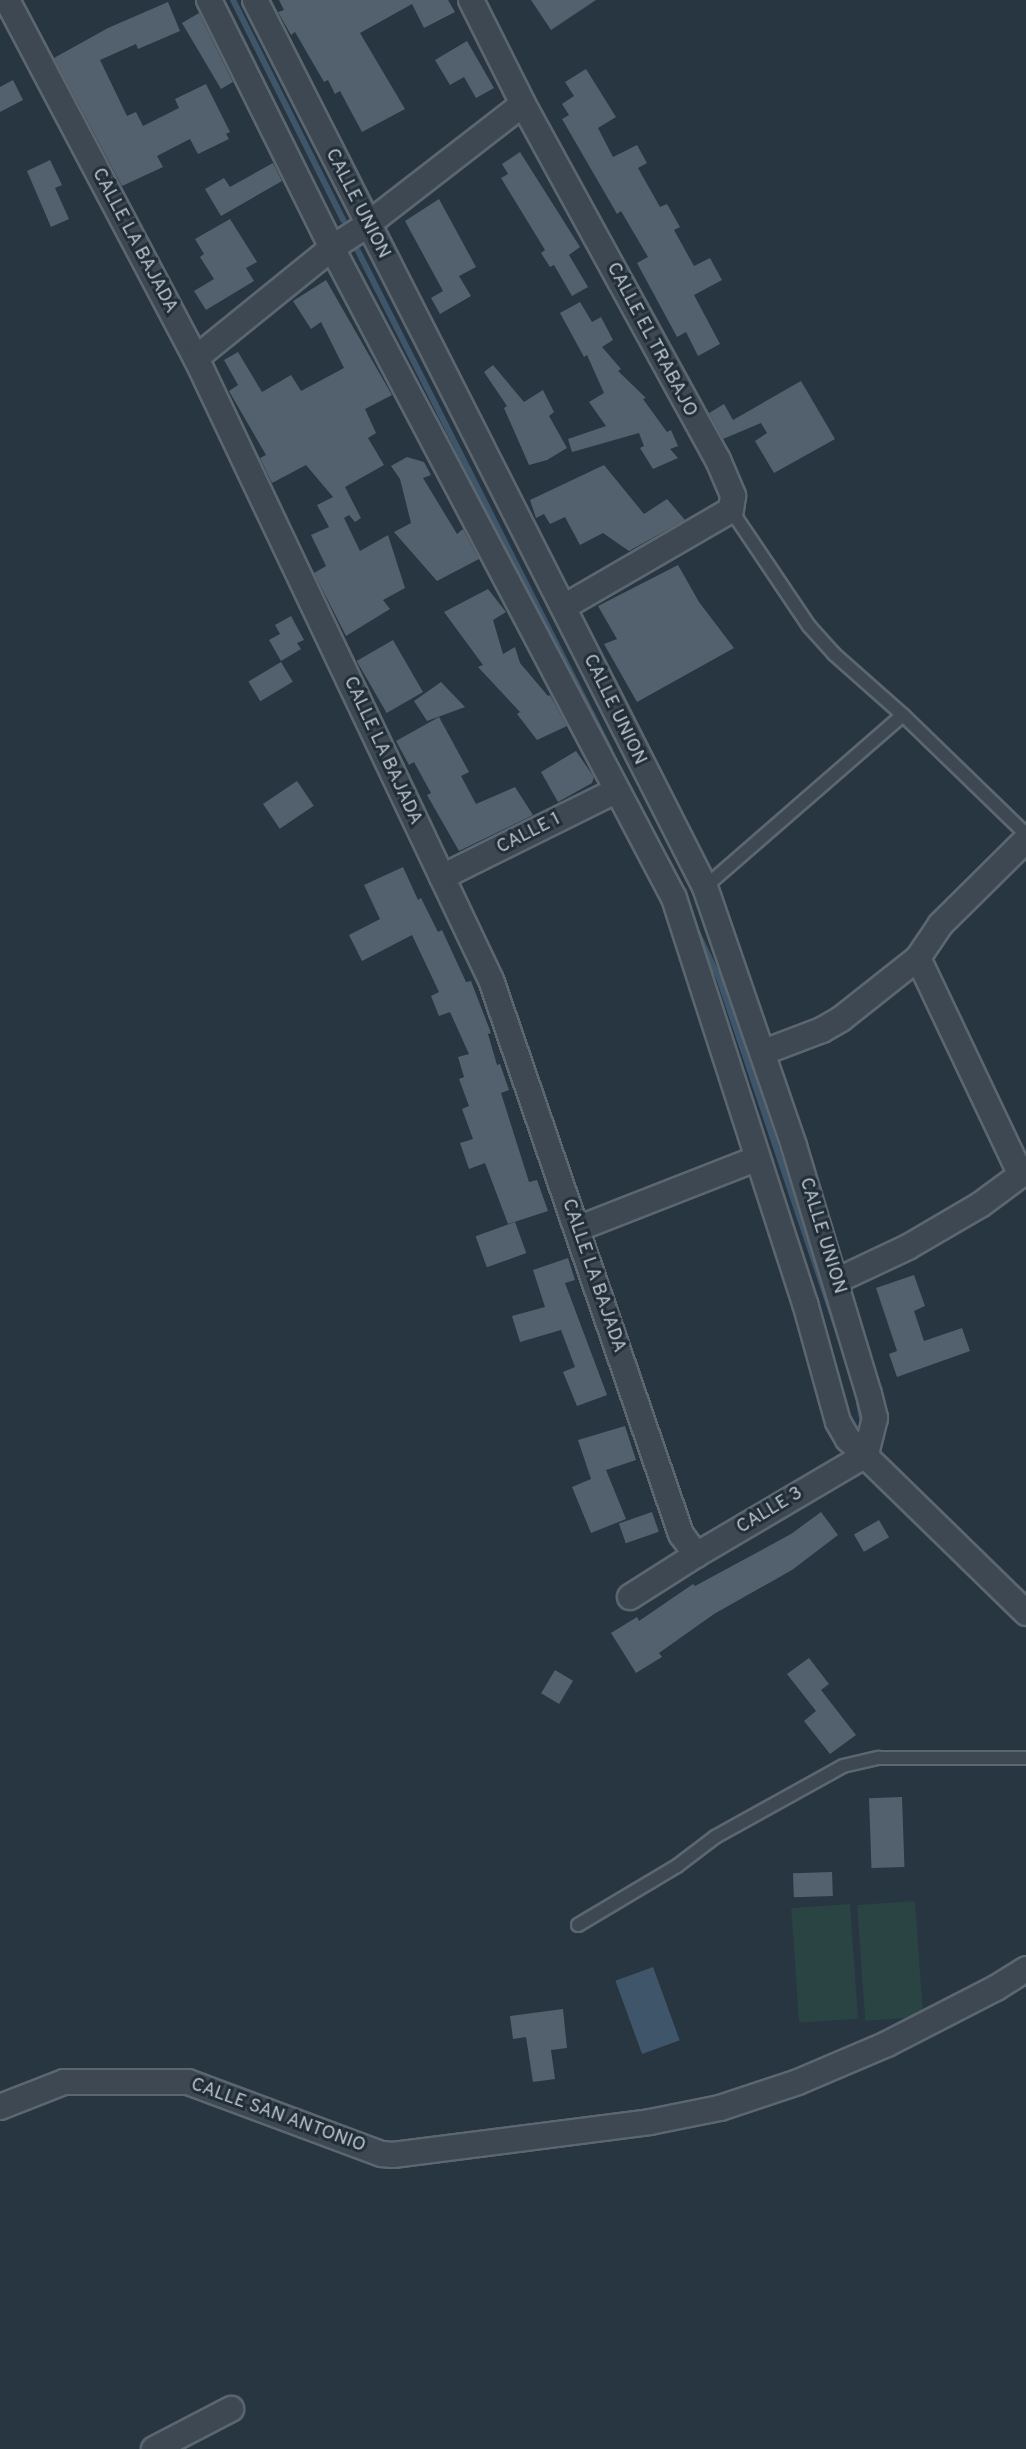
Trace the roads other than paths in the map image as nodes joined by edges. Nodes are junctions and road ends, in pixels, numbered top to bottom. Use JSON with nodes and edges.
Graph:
{"nodes":[{"id":1,"x":7,"y":0,"type":"edge"},
{"id":2,"x":209,"y":0,"type":"edge"},
{"id":3,"x":255,"y":0,"type":"edge"},
{"id":4,"x":471,"y":0,"type":"edge"},
{"id":5,"x":523,"y":104,"type":"junction"},
{"id":6,"x":367,"y":225,"type":"junction"},
{"id":7,"x":331,"y":248,"type":"junction"},
{"id":8,"x":196,"y":358,"type":"junction"},
{"id":9,"x":731,"y":510,"type":"junction"},
{"id":10,"x":564,"y":607,"type":"junction"},
{"id":11,"x":903,"y":715,"type":"junction"},
{"id":12,"x":615,"y":791,"type":"junction"},
{"id":13,"x":1026,"y":834,"type":"edge"},
{"id":14,"x":1026,"y":840,"type":"edge"},
{"id":15,"x":442,"y":877,"type":"junction"},
{"id":16,"x":705,"y":887,"type":"junction"},
{"id":17,"x":918,"y":958,"type":"junction"},
{"id":18,"x":764,"y":1052,"type":"junction"},
{"id":19,"x":756,"y":1159,"type":"junction"},
{"id":20,"x":1024,"y":1173,"type":"edge"},
{"id":21,"x":577,"y":1229,"type":"junction"},
{"id":22,"x":836,"y":1281,"type":"junction"},
{"id":23,"x":866,"y":1455,"type":"junction"},
{"id":24,"x":696,"y":1555,"type":"junction"},
{"id":25,"x":631,"y":1597,"type":"dead end"},
{"id":26,"x":1026,"y":1613,"type":"edge"},
{"id":27,"x":1026,"y":1758,"type":"edge"},
{"id":28,"x":578,"y":1925,"type":"dead end"},
{"id":29,"x":1026,"y":1969,"type":"edge"},
{"id":30,"x":0,"y":2107,"type":"edge"},
{"id":31,"x":231,"y":2409,"type":"dead end"},
{"id":32,"x":154,"y":2449,"type":"edge"}],
"edges":[{"from":1,"to":8,"type":"street","name":"CALLE LA BAJADA"},
{"from":2,"to":7,"type":"street"},
{"from":3,"to":6,"type":"street","name":"CALLE UNION"},
{"from":4,"to":5,"type":"street","name":"CALLE EL TRABAJO"},
{"from":5,"to":6,"type":"street"},
{"from":5,"to":9,"type":"street","name":"CALLE EL TRABAJO"},
{"from":6,"to":7,"type":"street"},
{"from":6,"to":10,"type":"street","name":"CALLE UNION"},
{"from":7,"to":8,"type":"street"},
{"from":7,"to":12,"type":"street"},
{"from":8,"to":15,"type":"street","name":"CALLE LA BAJADA"},
{"from":9,"to":10,"type":"street"},
{"from":9,"to":11,"type":"lane"},
{"from":10,"to":16,"type":"street","name":"CALLE UNION"},
{"from":11,"to":13,"type":"lane"},
{"from":11,"to":16,"type":"lane"},
{"from":12,"to":15,"type":"street","name":"CALLE 1"},
{"from":12,"to":19,"type":"street"},
{"from":14,"to":17,"type":"street"},
{"from":15,"to":21,"type":"street","name":"CALLE LA BAJADA"},
{"from":16,"to":18,"type":"street","name":"CALLE UNION"},
{"from":17,"to":18,"type":"street"},
{"from":17,"to":20,"type":"street"},
{"from":18,"to":22,"type":"street","name":"CALLE UNION"},
{"from":19,"to":21,"type":"street"},
{"from":19,"to":23,"type":"street"},
{"from":20,"to":22,"type":"street"},
{"from":21,"to":24,"type":"street","name":"CALLE LA BAJADA"},
{"from":22,"to":23,"type":"street","name":"CALLE UNION"},
{"from":23,"to":24,"type":"street","name":"CALLE 3"},
{"from":23,"to":26,"type":"street"},
{"from":24,"to":25,"type":"street","name":"CALLE 3"},
{"from":27,"to":28,"type":"lane"},
{"from":29,"to":30,"type":"street","name":"CALLE SAN ANTONIO"},
{"from":31,"to":32,"type":"street"}]}
